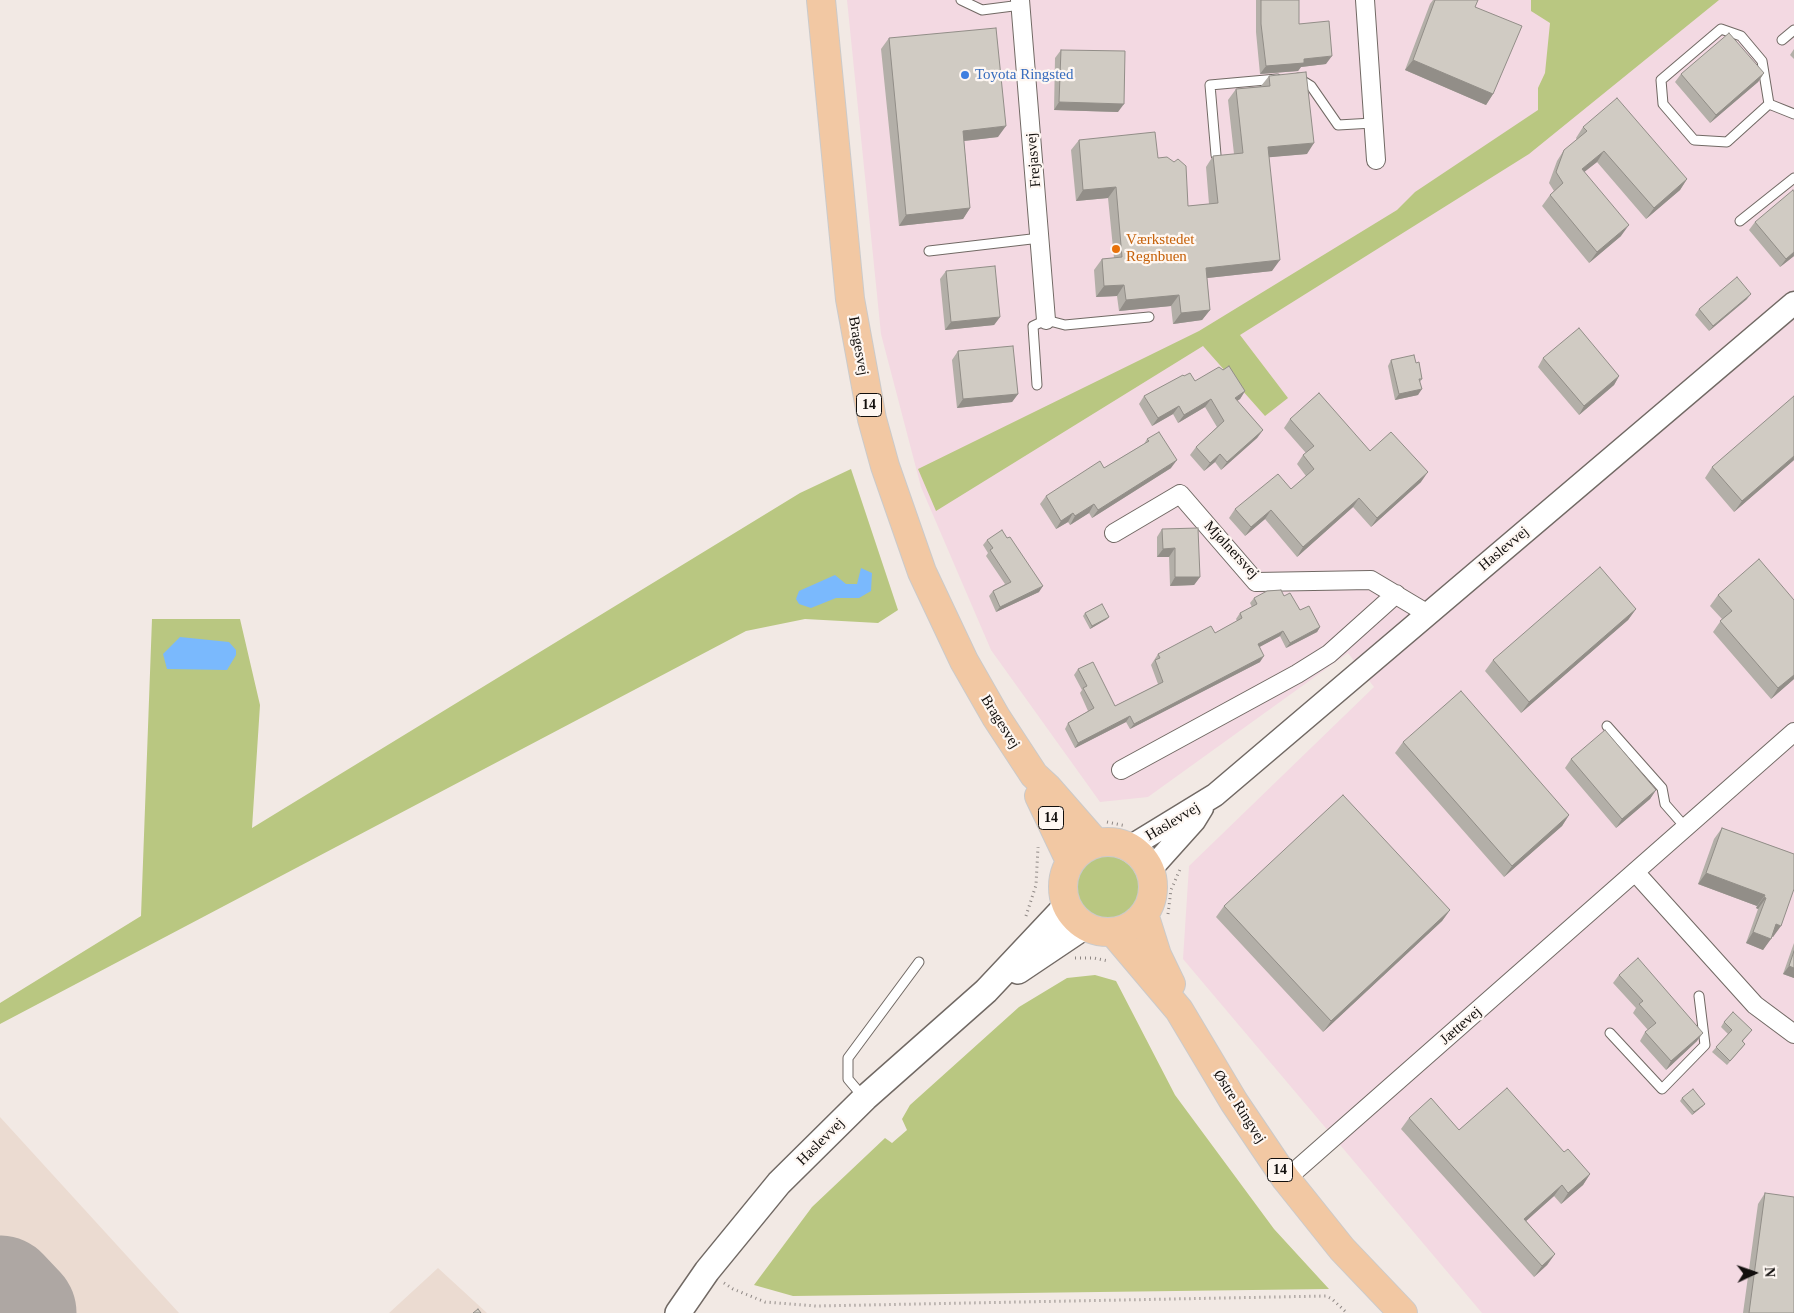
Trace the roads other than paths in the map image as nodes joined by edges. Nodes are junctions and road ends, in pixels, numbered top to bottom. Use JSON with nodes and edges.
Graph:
{"nodes":[{"id":1,"x":821,"y":0,"type":"edge"},
{"id":2,"x":961,"y":0,"type":"edge"},
{"id":3,"x":1365,"y":0,"type":"edge"},
{"id":4,"x":1021,"y":3,"type":"edge"},
{"id":5,"x":1794,"y":30,"type":"edge"},
{"id":6,"x":1782,"y":40,"type":"dead end"},
{"id":7,"x":1770,"y":104,"type":"junction"},
{"id":8,"x":1794,"y":114,"type":"edge"},
{"id":9,"x":1373,"y":123,"type":"junction"},
{"id":10,"x":1216,"y":155,"type":"edge"},
{"id":11,"x":1376,"y":160,"type":"dead end"},
{"id":12,"x":1794,"y":178,"type":"edge"},
{"id":13,"x":1740,"y":222,"type":"dead end"},
{"id":14,"x":1041,"y":238,"type":"junction"},
{"id":15,"x":929,"y":251,"type":"dead end"},
{"id":16,"x":1794,"y":303,"type":"edge"},
{"id":17,"x":1149,"y":317,"type":"dead end"},
{"id":18,"x":1046,"y":320,"type":"junction"},
{"id":19,"x":1037,"y":385,"type":"dead end"},
{"id":20,"x":1114,"y":533,"type":"dead end"},
{"id":21,"x":1396,"y":594,"type":"junction"},
{"id":22,"x":1428,"y":614,"type":"junction"},
{"id":23,"x":1607,"y":726,"type":"dead end"},
{"id":24,"x":1794,"y":732,"type":"edge"},
{"id":25,"x":1120,"y":770,"type":"dead end"},
{"id":26,"x":1034,"y":775,"type":"junction"},
{"id":27,"x":1215,"y":795,"type":"junction"},
{"id":28,"x":1686,"y":828,"type":"junction"},
{"id":29,"x":1099,"y":832,"type":"junction"},
{"id":30,"x":1130,"y":836,"type":"junction"},
{"id":31,"x":1070,"y":861,"type":"junction"},
{"id":32,"x":1150,"y":870,"type":"junction"},
{"id":33,"x":1635,"y":872,"type":"junction"},
{"id":34,"x":1066,"y":906,"type":"junction"},
{"id":35,"x":1156,"y":918,"type":"junction"},
{"id":36,"x":1085,"y":926,"type":"junction"},
{"id":37,"x":1113,"y":932,"type":"junction"},
{"id":38,"x":920,"y":962,"type":"dead end"},
{"id":39,"x":986,"y":991,"type":"junction"},
{"id":40,"x":1699,"y":996,"type":"dead end"},
{"id":41,"x":1179,"y":1010,"type":"junction"},
{"id":42,"x":1610,"y":1033,"type":"dead end"},
{"id":43,"x":1794,"y":1034,"type":"edge"},
{"id":44,"x":865,"y":1098,"type":"junction"},
{"id":45,"x":1286,"y":1179,"type":"junction"},
{"id":46,"x":678,"y":1313,"type":"edge"},
{"id":47,"x":1403,"y":1313,"type":"edge"}],
"edges":[{"from":1,"to":26,"type":"main road","name":"Bragesvej","number":"14"},
{"from":2,"to":4,"type":"lane"},
{"from":3,"to":9,"type":"street"},
{"from":4,"to":14,"type":"street","name":"Frejasvej"},
{"from":5,"to":6,"type":"lane"},
{"from":7,"to":7,"type":"lane"},
{"from":7,"to":8,"type":"lane"},
{"from":9,"to":10,"type":"lane"},
{"from":9,"to":11,"type":"street"},
{"from":12,"to":13,"type":"lane"},
{"from":14,"to":15,"type":"lane"},
{"from":14,"to":18,"type":"street","name":"Frejasvej"},
{"from":16,"to":22,"type":"street","name":"Haslevvej"},
{"from":17,"to":18,"type":"lane"},
{"from":18,"to":19,"type":"lane"},
{"from":20,"to":21,"type":"street","name":"Mjølnersvej"},
{"from":21,"to":22,"type":"street","name":"Mjølnersvej"},
{"from":21,"to":25,"type":"street"},
{"from":22,"to":27,"type":"street","name":"Haslevvej"},
{"from":23,"to":28,"type":"lane"},
{"from":24,"to":28,"type":"street","name":"Jættevej"},
{"from":26,"to":29,"type":"main road","name":"Bragesvej"},
{"from":26,"to":31,"type":"main road","name":"Bragesvej","number":"14"},
{"from":27,"to":30,"type":"street","name":"Haslevvej"},
{"from":27,"to":32,"type":"street","name":"Haslevvej"},
{"from":28,"to":33,"type":"street","name":"Jættevej"},
{"from":29,"to":30,"type":"main road"},
{"from":29,"to":31,"type":"main road"},
{"from":30,"to":32,"type":"main road"},
{"from":31,"to":34,"type":"main road"},
{"from":32,"to":35,"type":"main road"},
{"from":33,"to":43,"type":"street"},
{"from":33,"to":45,"type":"street","name":"Jættevej"},
{"from":34,"to":36,"type":"main road"},
{"from":34,"to":39,"type":"main road","name":"Haslevvej"},
{"from":35,"to":37,"type":"main road"},
{"from":35,"to":41,"type":"main road","name":"Østre Ringvej","number":"14"},
{"from":36,"to":37,"type":"main road"},
{"from":36,"to":39,"type":"main road","name":"Haslevvej"},
{"from":37,"to":41,"type":"main road","name":"Østre Ringvej"},
{"from":38,"to":44,"type":"lane"},
{"from":39,"to":44,"type":"main road","name":"Haslevvej"},
{"from":40,"to":42,"type":"lane"},
{"from":41,"to":45,"type":"main road","name":"Østre Ringvej","number":"14"},
{"from":44,"to":46,"type":"main road","name":"Haslevvej"},
{"from":45,"to":47,"type":"main road","name":"Østre Ringvej","number":"14"}]}
